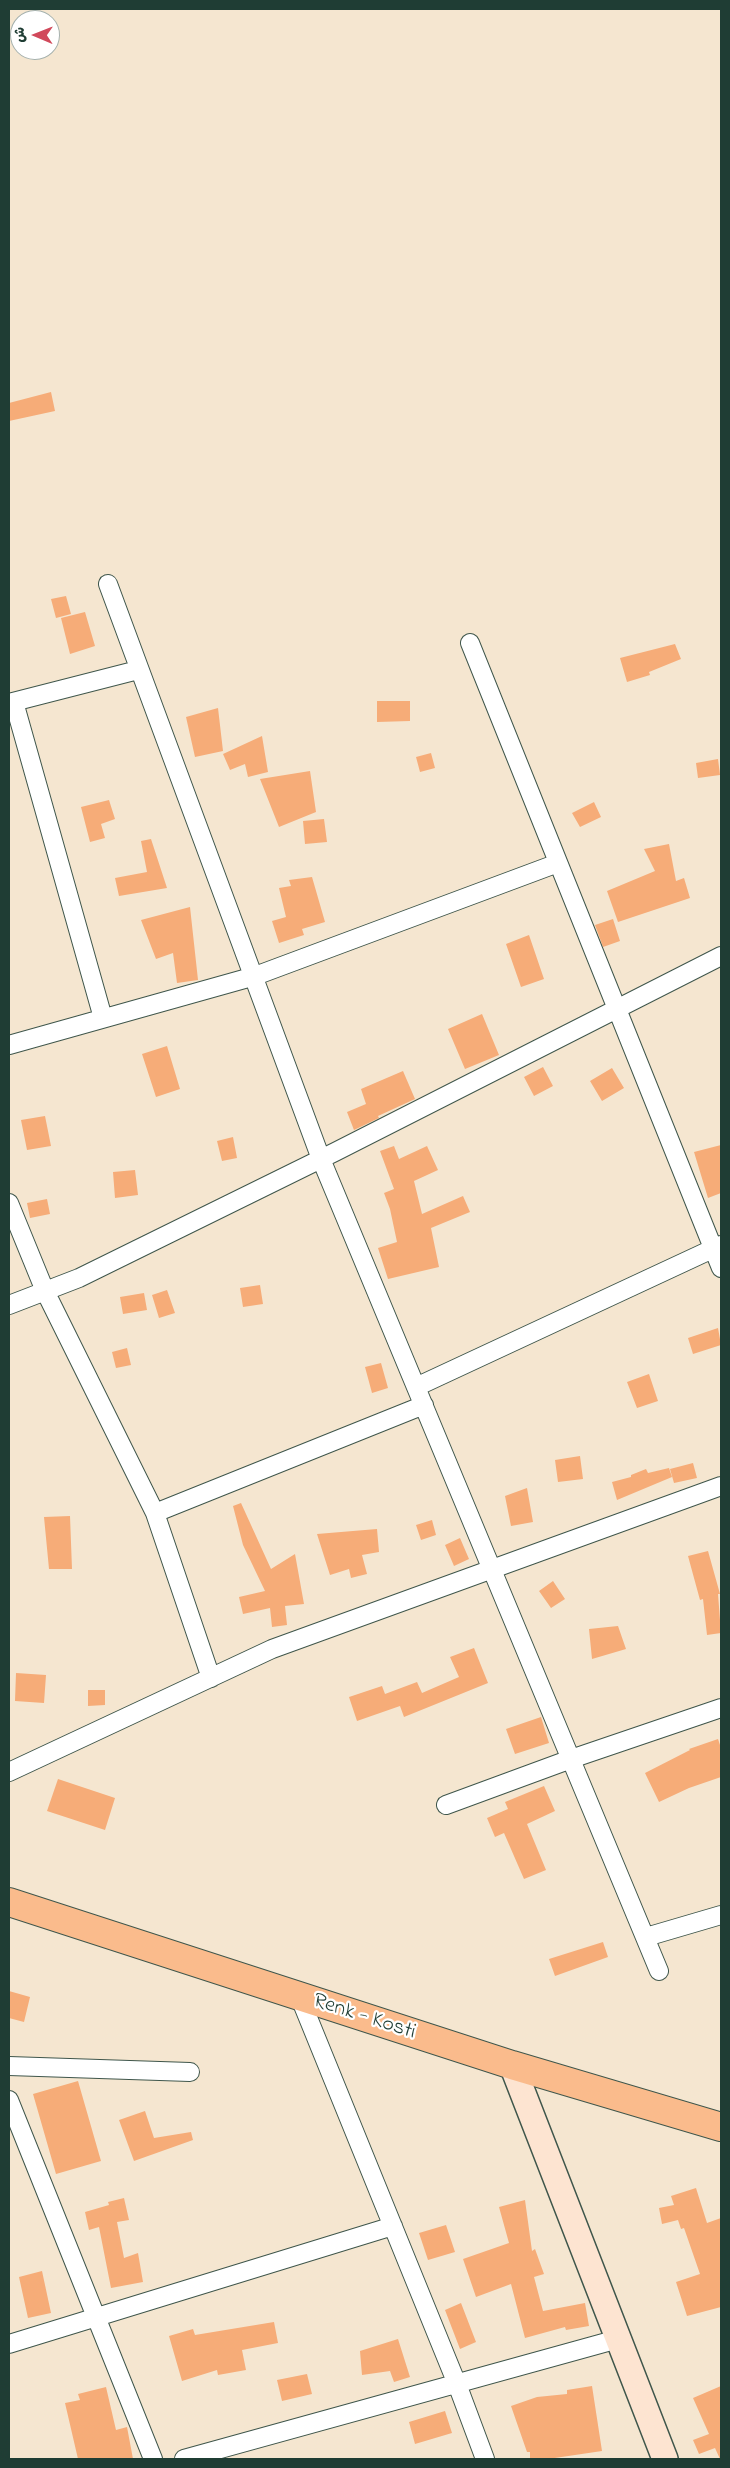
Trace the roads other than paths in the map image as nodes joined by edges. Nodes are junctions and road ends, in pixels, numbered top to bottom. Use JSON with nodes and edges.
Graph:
{"nodes":[{"id":1,"x":108,"y":584,"type":"dead end"},
{"id":2,"x":470,"y":643,"type":"dead end"},
{"id":3,"x":138,"y":670,"type":"junction"},
{"id":4,"x":11,"y":702,"type":"edge"},
{"id":5,"x":558,"y":863,"type":"junction"},
{"id":6,"x":721,"y":956,"type":"edge"},
{"id":7,"x":255,"y":976,"type":"junction"},
{"id":8,"x":616,"y":1009,"type":"junction"},
{"id":9,"x":103,"y":1018,"type":"junction"},
{"id":10,"x":9,"y":1045,"type":"edge"},
{"id":11,"x":321,"y":1159,"type":"junction"},
{"id":12,"x":9,"y":1204,"type":"edge"},
{"id":13,"x":717,"y":1246,"type":"edge"},
{"id":14,"x":721,"y":1268,"type":"edge"},
{"id":15,"x":45,"y":1291,"type":"junction"},
{"id":16,"x":9,"y":1305,"type":"edge"},
{"id":17,"x":416,"y":1387,"type":"junction"},
{"id":18,"x":424,"y":1405,"type":"junction"},
{"id":19,"x":721,"y":1486,"type":"edge"},
{"id":20,"x":155,"y":1513,"type":"junction"},
{"id":21,"x":492,"y":1569,"type":"junction"},
{"id":22,"x":211,"y":1678,"type":"junction"},
{"id":23,"x":721,"y":1708,"type":"edge"},
{"id":24,"x":571,"y":1759,"type":"junction"},
{"id":25,"x":9,"y":1772,"type":"edge"},
{"id":26,"x":446,"y":1805,"type":"dead end"},
{"id":27,"x":9,"y":1902,"type":"edge"},
{"id":28,"x":721,"y":1915,"type":"edge"},
{"id":29,"x":646,"y":1938,"type":"junction"},
{"id":30,"x":659,"y":1971,"type":"dead end"},
{"id":31,"x":300,"y":1998,"type":"junction"},
{"id":32,"x":512,"y":2065,"type":"junction"},
{"id":33,"x":9,"y":2066,"type":"edge"},
{"id":34,"x":190,"y":2072,"type":"dead end"},
{"id":35,"x":9,"y":2100,"type":"edge"},
{"id":36,"x":721,"y":2127,"type":"edge"},
{"id":37,"x":393,"y":2226,"type":"junction"},
{"id":38,"x":96,"y":2318,"type":"junction"},
{"id":39,"x":618,"y":2338,"type":"junction"},
{"id":40,"x":9,"y":2344,"type":"edge"},
{"id":41,"x":456,"y":2384,"type":"junction"},
{"id":42,"x":153,"y":2459,"type":"edge"},
{"id":43,"x":184,"y":2459,"type":"edge"},
{"id":44,"x":485,"y":2459,"type":"edge"},
{"id":45,"x":665,"y":2459,"type":"edge"}],
"edges":[{"from":1,"to":3,"type":"street"},
{"from":2,"to":5,"type":"street"},
{"from":3,"to":4,"type":"street"},
{"from":3,"to":7,"type":"street"},
{"from":4,"to":9,"type":"street"},
{"from":5,"to":7,"type":"street"},
{"from":5,"to":8,"type":"street"},
{"from":6,"to":8,"type":"street"},
{"from":7,"to":9,"type":"street"},
{"from":7,"to":11,"type":"street"},
{"from":8,"to":11,"type":"street"},
{"from":8,"to":13,"type":"street"},
{"from":9,"to":10,"type":"street"},
{"from":11,"to":15,"type":"street"},
{"from":11,"to":17,"type":"street"},
{"from":12,"to":15,"type":"street"},
{"from":13,"to":14,"type":"street"},
{"from":13,"to":17,"type":"street"},
{"from":15,"to":16,"type":"street"},
{"from":15,"to":20,"type":"street"},
{"from":17,"to":18,"type":"street"},
{"from":18,"to":20,"type":"street"},
{"from":18,"to":21,"type":"street"},
{"from":19,"to":21,"type":"street"},
{"from":20,"to":22,"type":"street"},
{"from":21,"to":22,"type":"street"},
{"from":21,"to":24,"type":"street"},
{"from":22,"to":25,"type":"street"},
{"from":23,"to":24,"type":"street"},
{"from":24,"to":26,"type":"street"},
{"from":24,"to":29,"type":"street"},
{"from":27,"to":31,"type":"main road","name":"Renk - Kosti"},
{"from":28,"to":29,"type":"street"},
{"from":29,"to":30,"type":"street"},
{"from":31,"to":32,"type":"main road","name":"Renk - Kosti"},
{"from":31,"to":37,"type":"street"},
{"from":32,"to":36,"type":"main road","name":"Renk - Kosti"},
{"from":32,"to":39,"type":"street"},
{"from":33,"to":34,"type":"street"},
{"from":35,"to":38,"type":"street"},
{"from":37,"to":38,"type":"street"},
{"from":37,"to":41,"type":"street"},
{"from":38,"to":40,"type":"street"},
{"from":38,"to":42,"type":"street"},
{"from":39,"to":41,"type":"street"},
{"from":39,"to":45,"type":"street"},
{"from":41,"to":43,"type":"street"},
{"from":41,"to":44,"type":"street"}]}
